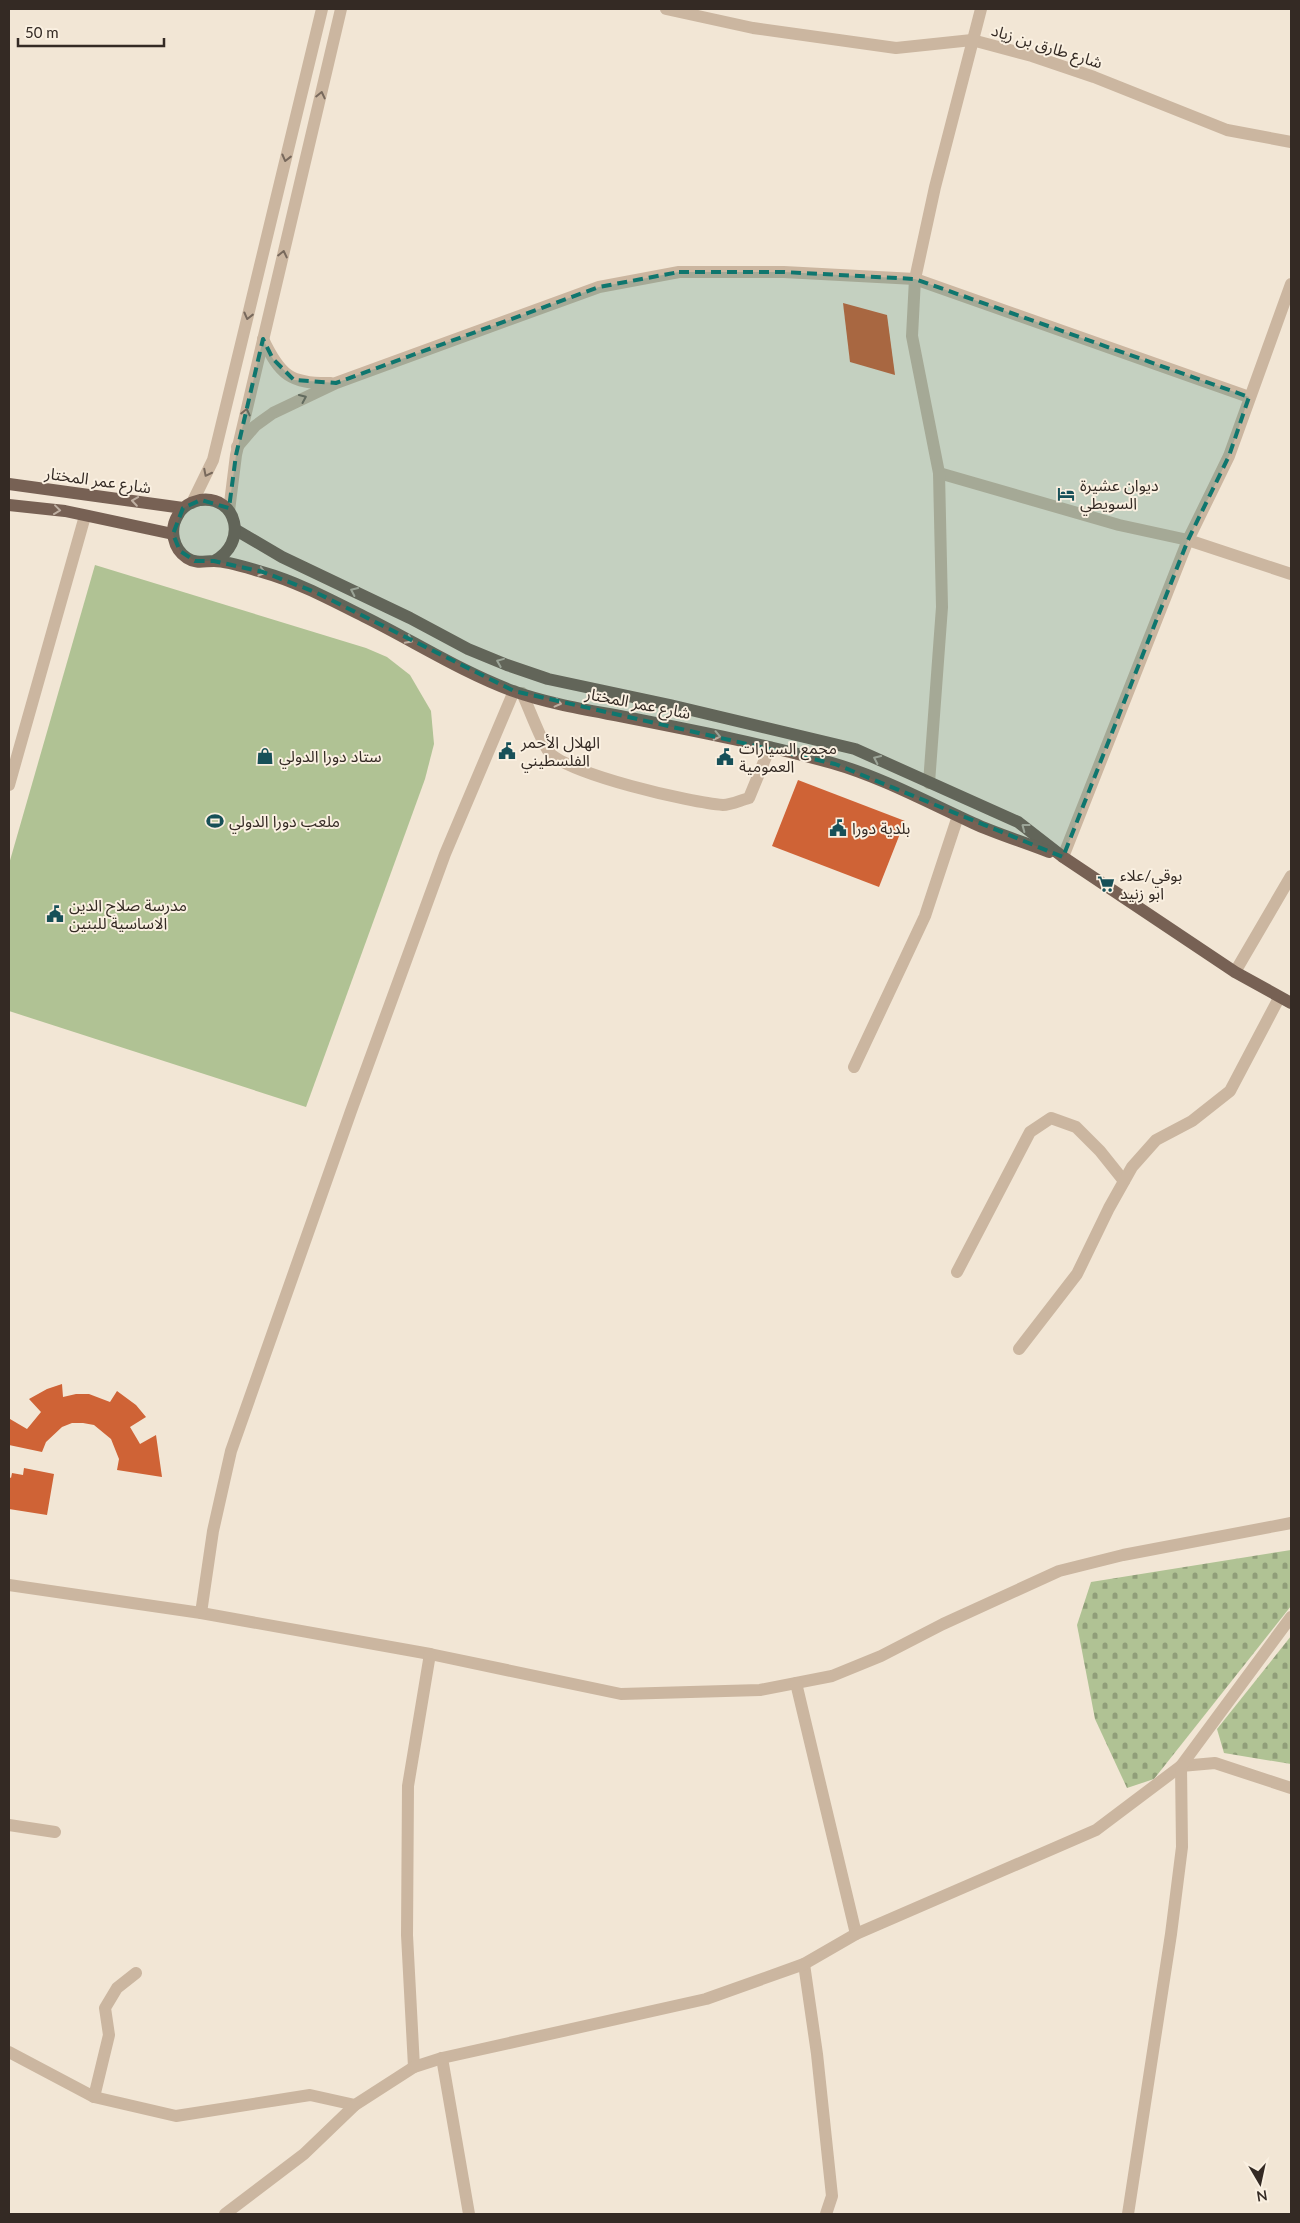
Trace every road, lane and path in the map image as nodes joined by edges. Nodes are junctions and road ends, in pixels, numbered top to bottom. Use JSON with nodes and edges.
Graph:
{"nodes":[{"id":1,"x":322,"y":9,"type":"edge"},
{"id":2,"x":341,"y":9,"type":"edge"},
{"id":3,"x":666,"y":9,"type":"edge"},
{"id":4,"x":981,"y":9,"type":"edge"},
{"id":5,"x":972,"y":40,"type":"junction"},
{"id":6,"x":1291,"y":142,"type":"edge"},
{"id":7,"x":915,"y":279,"type":"junction"},
{"id":8,"x":1291,"y":284,"type":"edge"},
{"id":9,"x":263,"y":339,"type":"junction"},
{"id":10,"x":336,"y":383,"type":"junction"},
{"id":11,"x":1249,"y":396,"type":"junction"},
{"id":12,"x":237,"y":447,"type":"junction"},
{"id":13,"x":939,"y":473,"type":"junction"},
{"id":14,"x":9,"y":484,"type":"edge"},
{"id":15,"x":9,"y":504,"type":"edge"},
{"id":16,"x":188,"y":505,"type":"junction"},
{"id":17,"x":228,"y":511,"type":"junction"},
{"id":18,"x":85,"y":516,"type":"junction"},
{"id":19,"x":236,"y":530,"type":"junction"},
{"id":20,"x":173,"y":534,"type":"junction"},
{"id":21,"x":1188,"y":540,"type":"junction"},
{"id":22,"x":214,"y":561,"type":"junction"},
{"id":23,"x":1291,"y":574,"type":"edge"},
{"id":24,"x":518,"y":692,"type":"junction"},
{"id":25,"x":770,"y":747,"type":"junction"},
{"id":26,"x":929,"y":783,"type":"junction"},
{"id":27,"x":9,"y":785,"type":"edge"},
{"id":28,"x":958,"y":816,"type":"junction"},
{"id":29,"x":1064,"y":857,"type":"junction"},
{"id":30,"x":1291,"y":876,"type":"edge"},
{"id":31,"x":1235,"y":972,"type":"junction"},
{"id":32,"x":1285,"y":1001,"type":"edge"},
{"id":33,"x":854,"y":1067,"type":"dead end"},
{"id":34,"x":1124,"y":1182,"type":"junction"},
{"id":35,"x":957,"y":1272,"type":"dead end"},
{"id":36,"x":1019,"y":1349,"type":"dead end"},
{"id":37,"x":1291,"y":1523,"type":"edge"},
{"id":38,"x":9,"y":1585,"type":"edge"},
{"id":39,"x":201,"y":1613,"type":"junction"},
{"id":40,"x":1291,"y":1617,"type":"edge"},
{"id":41,"x":430,"y":1654,"type":"junction"},
{"id":42,"x":796,"y":1683,"type":"junction"},
{"id":43,"x":1181,"y":1766,"type":"junction"},
{"id":44,"x":1291,"y":1788,"type":"edge"},
{"id":45,"x":9,"y":1824,"type":"edge"},
{"id":46,"x":55,"y":1832,"type":"dead end"},
{"id":47,"x":856,"y":1934,"type":"junction"},
{"id":48,"x":804,"y":1964,"type":"junction"},
{"id":49,"x":136,"y":1973,"type":"dead end"},
{"id":50,"x":9,"y":2052,"type":"edge"},
{"id":51,"x":442,"y":2058,"type":"junction"},
{"id":52,"x":414,"y":2067,"type":"junction"},
{"id":53,"x":94,"y":2098,"type":"junction"},
{"id":54,"x":354,"y":2105,"type":"junction"},
{"id":55,"x":225,"y":2214,"type":"edge"},
{"id":56,"x":469,"y":2214,"type":"edge"},
{"id":57,"x":826,"y":2214,"type":"edge"},
{"id":58,"x":1128,"y":2214,"type":"edge"}],
"edges":[{"from":1,"to":16,"type":"street","one_way":true},
{"from":9,"to":2,"type":"street","one_way":true},
{"from":3,"to":5,"type":"street","name":"شارع طارق بن زياد"},
{"from":4,"to":5,"type":"street"},
{"from":5,"to":6,"type":"street","name":"شارع طارق بن زياد"},
{"from":5,"to":7,"type":"street"},
{"from":7,"to":10,"type":"street"},
{"from":7,"to":11,"type":"street"},
{"from":7,"to":13,"type":"street"},
{"from":8,"to":11,"type":"street"},
{"from":9,"to":10,"type":"street"},
{"from":12,"to":9,"type":"street","one_way":true},
{"from":12,"to":10,"type":"street","one_way":true},
{"from":11,"to":21,"type":"street"},
{"from":12,"to":17,"type":"street"},
{"from":13,"to":21,"type":"street"},
{"from":13,"to":26,"type":"street"},
{"from":16,"to":14,"type":"main road","name":"شارع عمر المختار","one_way":true},
{"from":15,"to":18,"type":"main road","one_way":true},
{"from":16,"to":17,"type":"main road"},
{"from":16,"to":20,"type":"main road"},
{"from":17,"to":19,"type":"main road"},
{"from":18,"to":20,"type":"main road"},
{"from":18,"to":27,"type":"street"},
{"from":19,"to":22,"type":"main road"},
{"from":26,"to":19,"type":"main road","name":"شارع عمر المختار","one_way":true},
{"from":20,"to":22,"type":"main road"},
{"from":21,"to":23,"type":"street"},
{"from":21,"to":29,"type":"street"},
{"from":22,"to":24,"type":"main road","name":"شارع عمر المختار","one_way":true},
{"from":24,"to":25,"type":"main road","name":"شارع عمر المختار","one_way":true},
{"from":24,"to":25,"type":"street"},
{"from":24,"to":39,"type":"street"},
{"from":25,"to":28,"type":"main road","name":"شارع عمر المختار"},
{"from":29,"to":26,"type":"main road","name":"شارع عمر المختار","one_way":true},
{"from":28,"to":29,"type":"main road","name":"شارع عمر المختار"},
{"from":28,"to":33,"type":"street"},
{"from":29,"to":31,"type":"main road","name":"شارع عمر المختار"},
{"from":30,"to":31,"type":"street"},
{"from":31,"to":32,"type":"main road","name":"شارع عمر المختار"},
{"from":32,"to":34,"type":"street"},
{"from":34,"to":35,"type":"street"},
{"from":34,"to":36,"type":"street"},
{"from":37,"to":42,"type":"street"},
{"from":38,"to":39,"type":"street"},
{"from":39,"to":41,"type":"street"},
{"from":40,"to":43,"type":"street"},
{"from":41,"to":42,"type":"street"},
{"from":41,"to":52,"type":"street"},
{"from":42,"to":47,"type":"street"},
{"from":43,"to":44,"type":"street"},
{"from":43,"to":47,"type":"street"},
{"from":43,"to":58,"type":"street"},
{"from":45,"to":46,"type":"street"},
{"from":47,"to":48,"type":"street"},
{"from":48,"to":51,"type":"street"},
{"from":48,"to":57,"type":"street"},
{"from":49,"to":53,"type":"street"},
{"from":50,"to":53,"type":"street"},
{"from":51,"to":52,"type":"street"},
{"from":51,"to":56,"type":"street"},
{"from":52,"to":54,"type":"street"},
{"from":53,"to":54,"type":"street"},
{"from":54,"to":55,"type":"street"}]}
